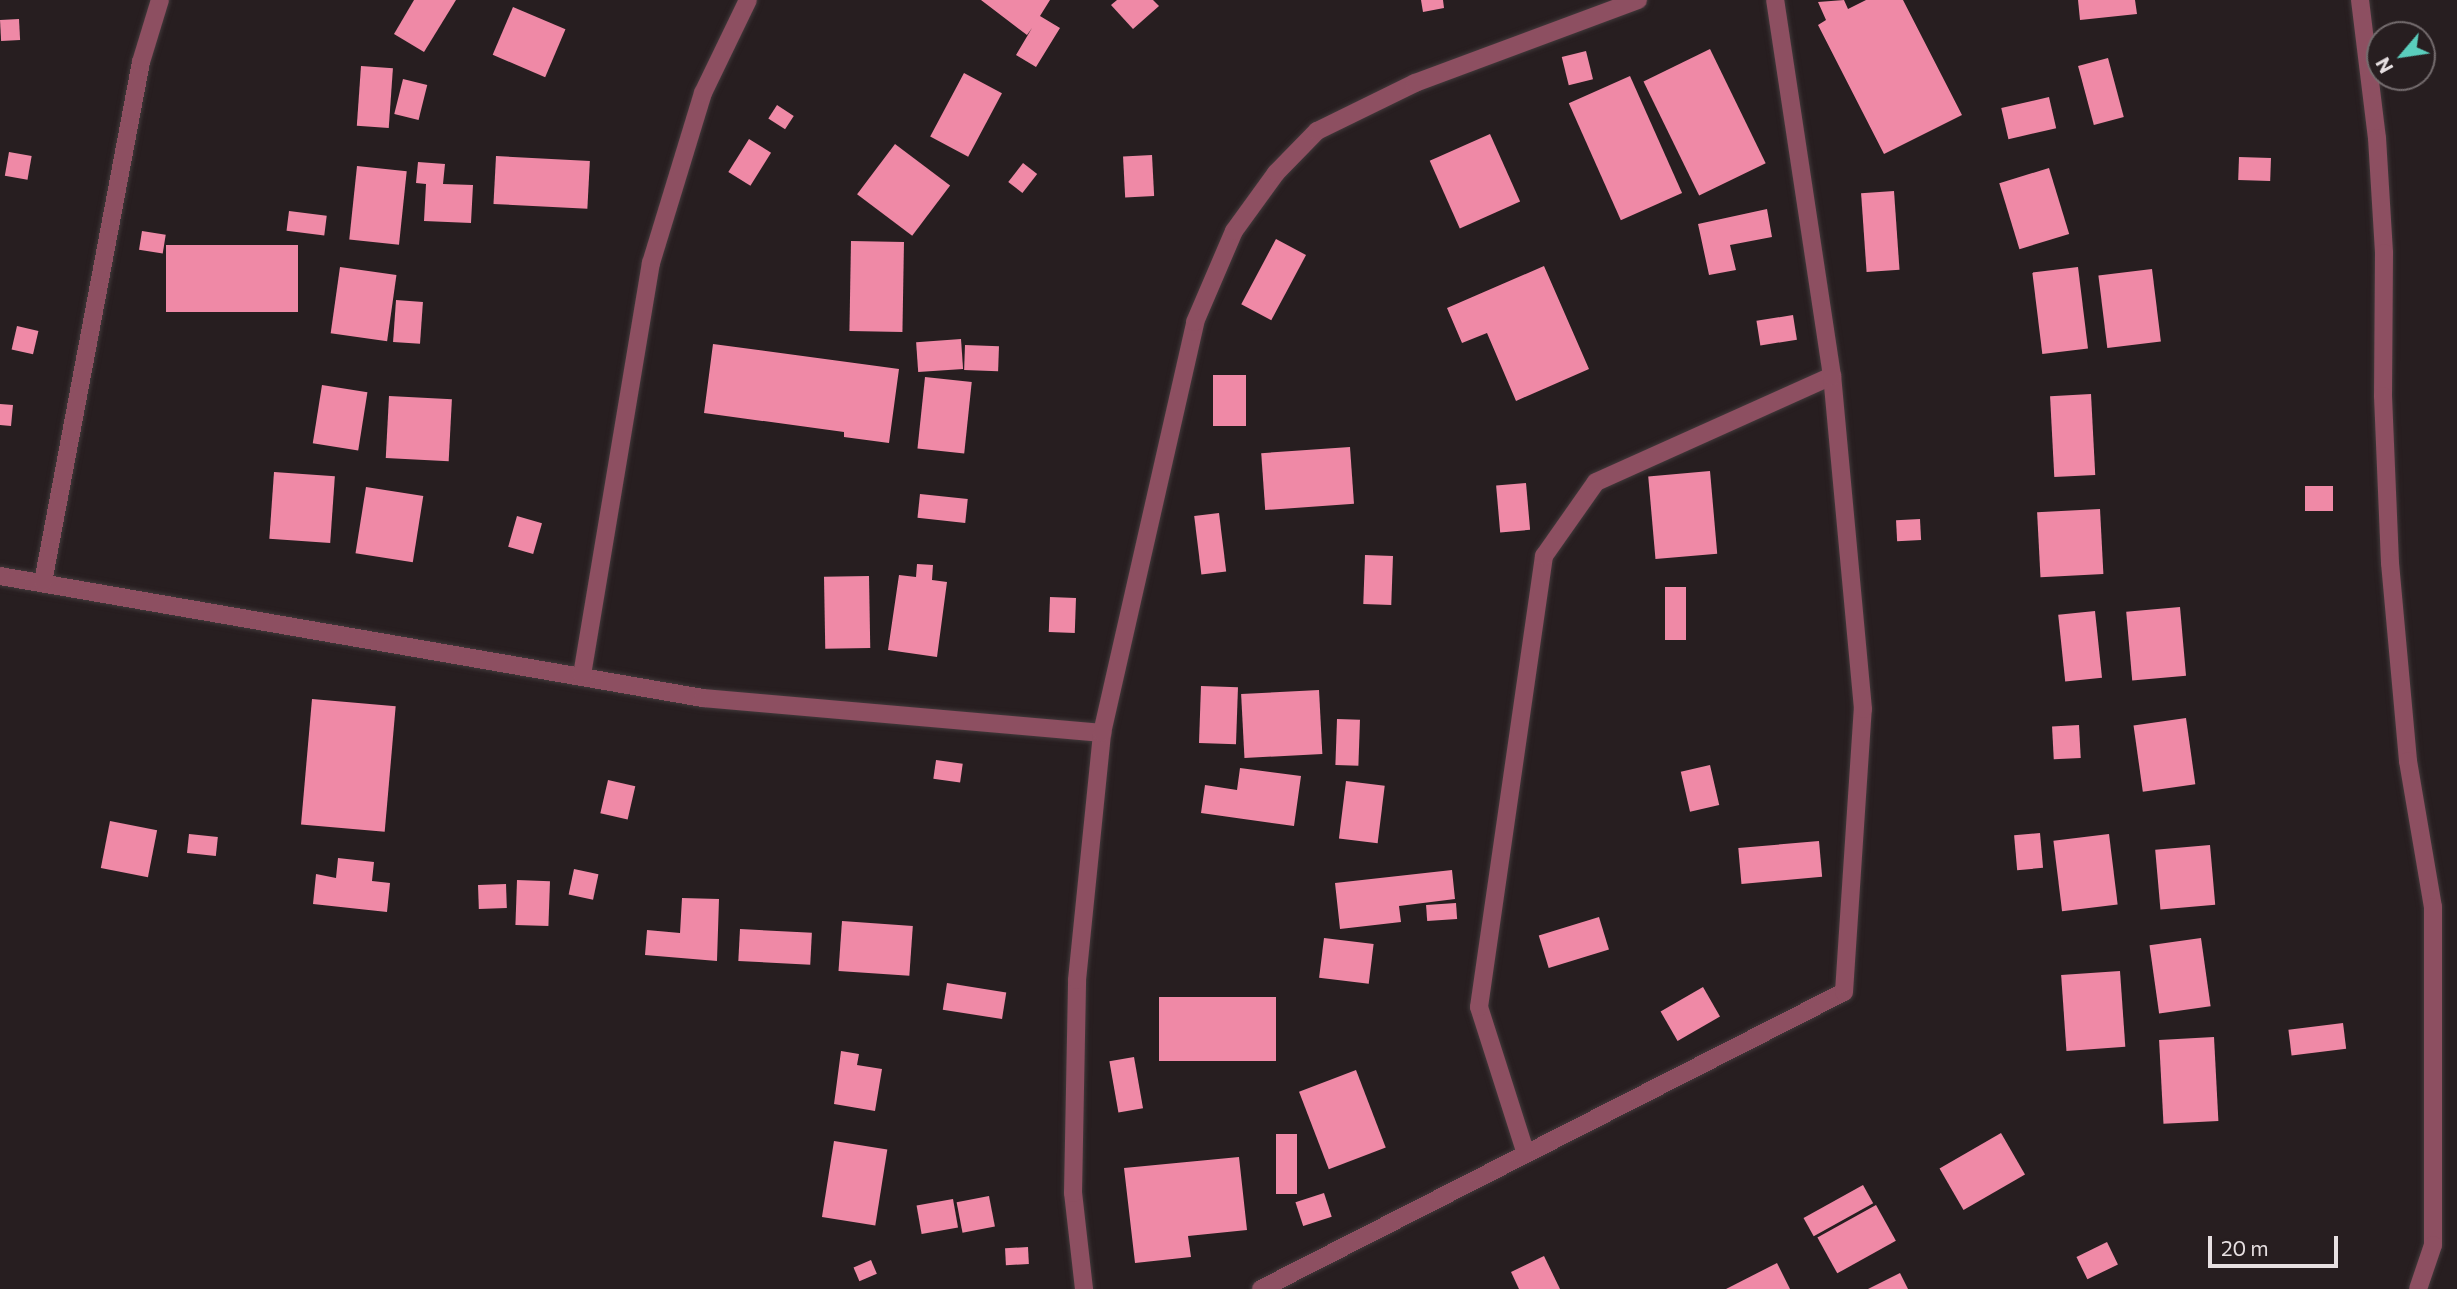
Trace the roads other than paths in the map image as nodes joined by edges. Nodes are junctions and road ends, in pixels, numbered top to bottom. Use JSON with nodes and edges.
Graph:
{"nodes":[{"id":1,"x":160,"y":0,"type":"edge"},
{"id":2,"x":748,"y":0,"type":"edge"},
{"id":3,"x":1638,"y":0,"type":"edge"},
{"id":4,"x":1775,"y":0,"type":"edge"},
{"id":5,"x":2360,"y":0,"type":"edge"},
{"id":6,"x":1832,"y":376,"type":"junction"},
{"id":7,"x":0,"y":576,"type":"edge"},
{"id":8,"x":43,"y":582,"type":"junction"},
{"id":9,"x":582,"y":675,"type":"junction"},
{"id":10,"x":1102,"y":733,"type":"junction"},
{"id":11,"x":1525,"y":1151,"type":"junction"},
{"id":12,"x":1084,"y":1289,"type":"edge"},
{"id":13,"x":1261,"y":1289,"type":"edge"},
{"id":14,"x":2418,"y":1289,"type":"edge"}],
"edges":[{"from":1,"to":8,"type":"street"},
{"from":2,"to":9,"type":"street"},
{"from":3,"to":10,"type":"street"},
{"from":4,"to":6,"type":"street"},
{"from":5,"to":14,"type":"street"},
{"from":6,"to":11,"type":"street"},
{"from":6,"to":11,"type":"street"},
{"from":7,"to":8,"type":"street"},
{"from":8,"to":9,"type":"street"},
{"from":9,"to":10,"type":"street"},
{"from":10,"to":12,"type":"street"},
{"from":11,"to":13,"type":"street"}]}
